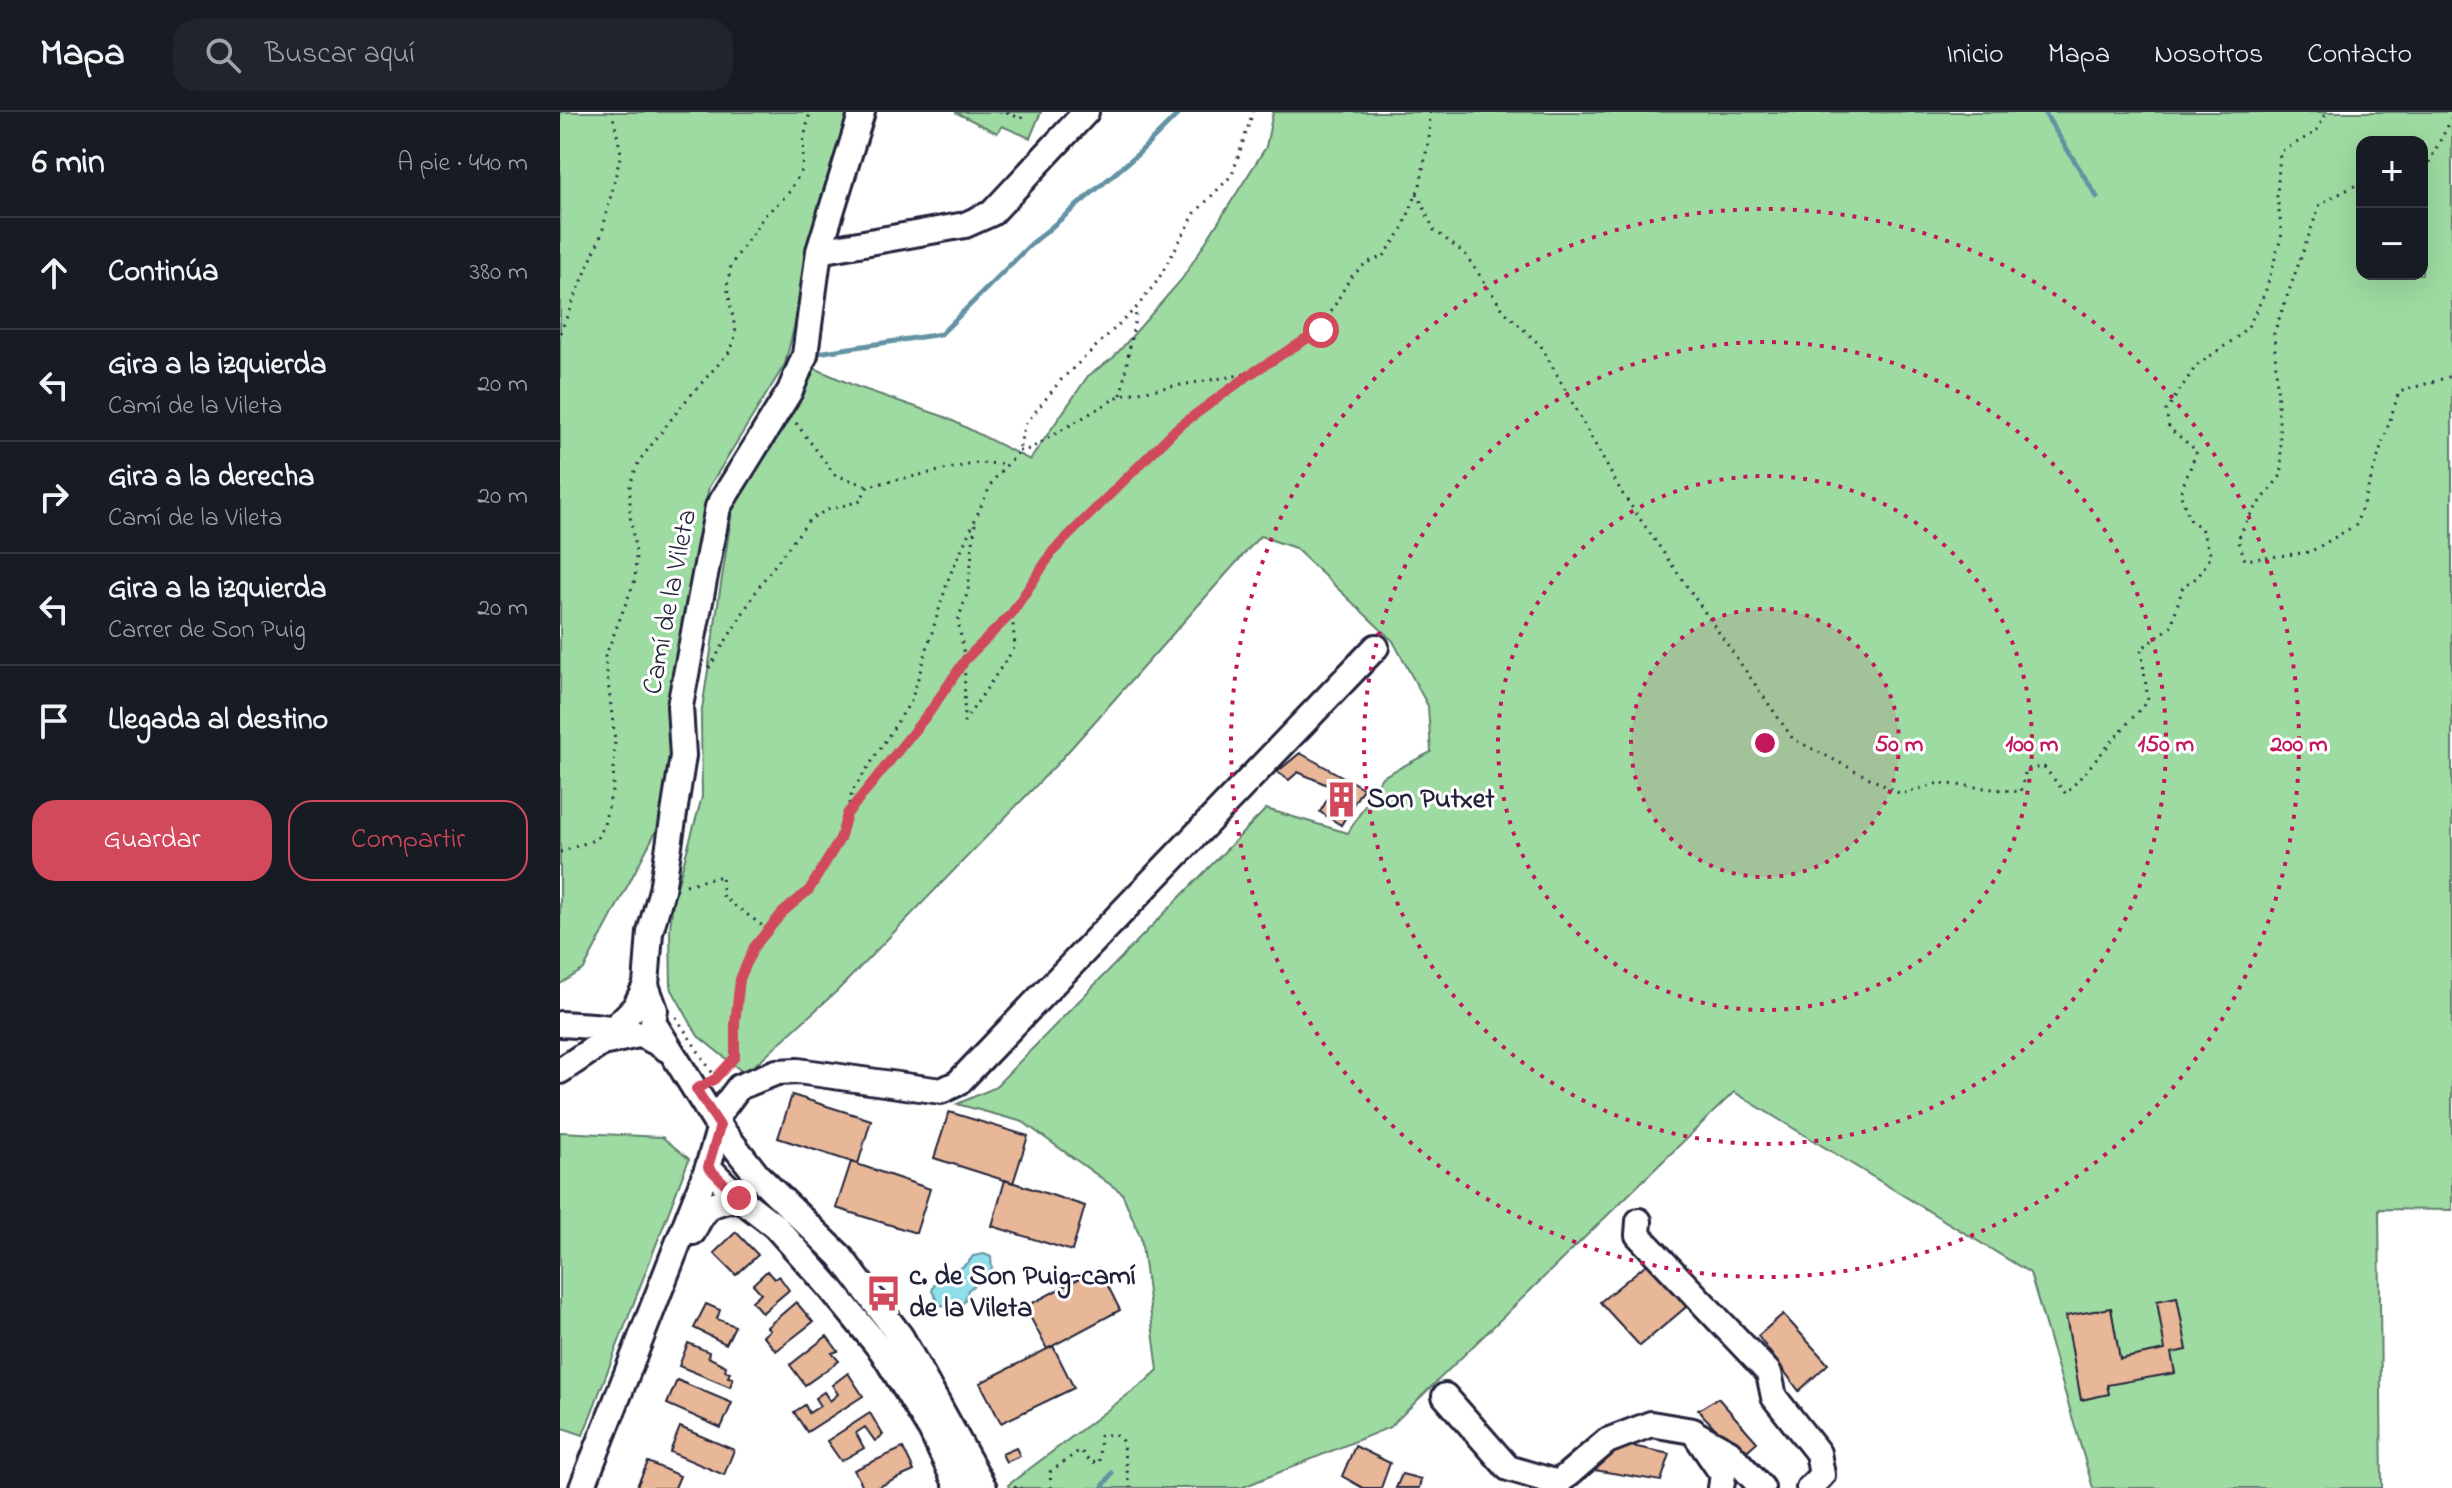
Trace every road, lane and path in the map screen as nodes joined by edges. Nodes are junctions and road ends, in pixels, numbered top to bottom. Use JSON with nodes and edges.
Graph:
{"nodes":[{"id":1,"x":612,"y":112,"type":"edge"},
{"id":2,"x":810,"y":112,"type":"edge"},
{"id":3,"x":862,"y":112,"type":"edge"},
{"id":4,"x":1007,"y":112,"type":"edge"},
{"id":5,"x":1024,"y":112,"type":"edge"},
{"id":6,"x":1086,"y":112,"type":"edge"},
{"id":7,"x":1253,"y":112,"type":"edge"},
{"id":8,"x":1430,"y":112,"type":"edge"},
{"id":9,"x":2327,"y":112,"type":"edge"},
{"id":10,"x":2452,"y":118,"type":"edge"},
{"id":11,"x":2428,"y":164,"type":"edge"},
{"id":12,"x":2356,"y":185,"type":"edge"},
{"id":13,"x":1417,"y":193,"type":"junction"},
{"id":14,"x":819,"y":251,"type":"junction"},
{"id":15,"x":1137,"y":307,"type":"junction"},
{"id":16,"x":560,"y":333,"type":"edge"},
{"id":17,"x":1252,"y":373,"type":"junction"},
{"id":18,"x":2452,"y":376,"type":"edge"},
{"id":19,"x":1121,"y":395,"type":"junction"},
{"id":20,"x":782,"y":404,"type":"junction"},
{"id":21,"x":1019,"y":451,"type":"junction"},
{"id":22,"x":1007,"y":464,"type":"junction"},
{"id":23,"x":868,"y":486,"type":"junction"},
{"id":24,"x":975,"y":520,"type":"junction"},
{"id":25,"x":1012,"y":613,"type":"junction"},
{"id":26,"x":1376,"y":647,"type":"dead end"},
{"id":27,"x":965,"y":660,"type":"junction"},
{"id":28,"x":704,"y":676,"type":"dead end"},
{"id":29,"x":847,"y":814,"type":"junction"},
{"id":30,"x":560,"y":852,"type":"edge"},
{"id":31,"x":662,"y":890,"type":"junction"},
{"id":32,"x":768,"y":930,"type":"junction"},
{"id":33,"x":646,"y":985,"type":"junction"},
{"id":34,"x":560,"y":1024,"type":"edge"},
{"id":35,"x":615,"y":1027,"type":"junction"},
{"id":36,"x":647,"y":1029,"type":"junction"},
{"id":37,"x":560,"y":1071,"type":"edge"},
{"id":38,"x":696,"y":1089,"type":"junction"},
{"id":39,"x":717,"y":1123,"type":"junction"},
{"id":40,"x":710,"y":1160,"type":"junction"},
{"id":41,"x":757,"y":1175,"type":"junction"},
{"id":42,"x":739,"y":1198,"type":"junction"},
{"id":43,"x":1639,"y":1221,"type":"dead end"},
{"id":44,"x":677,"y":1246,"type":"junction"},
{"id":45,"x":1445,"y":1396,"type":"dead end"},
{"id":46,"x":1693,"y":1431,"type":"junction"},
{"id":47,"x":582,"y":1488,"type":"edge"},
{"id":48,"x":958,"y":1488,"type":"edge"},
{"id":49,"x":984,"y":1488,"type":"edge"},
{"id":50,"x":1015,"y":1488,"type":"edge"},
{"id":51,"x":1021,"y":1488,"type":"edge"},
{"id":52,"x":1051,"y":1488,"type":"edge"},
{"id":53,"x":1130,"y":1488,"type":"edge"},
{"id":54,"x":1721,"y":1488,"type":"edge"},
{"id":55,"x":1762,"y":1488,"type":"edge"},
{"id":56,"x":1809,"y":1488,"type":"edge"}],
"edges":[{"from":1,"to":16,"type":"path"},
{"from":2,"to":30,"type":"path"},
{"from":3,"to":14,"type":"street","name":"Camí de la Vileta"},
{"from":4,"to":5,"type":"path"},
{"from":6,"to":14,"type":"street"},
{"from":7,"to":15,"type":"path"},
{"from":8,"to":13,"type":"path"},
{"from":9,"to":13,"type":"path"},
{"from":10,"to":11,"type":"path"},
{"from":12,"to":18,"type":"path"},
{"from":13,"to":17,"type":"path"},
{"from":14,"to":20,"type":"street","name":"Camí de la Vileta"},
{"from":15,"to":19,"type":"path"},
{"from":15,"to":21,"type":"path"},
{"from":17,"to":19,"type":"path"},
{"from":17,"to":25,"type":"path"},
{"from":19,"to":21,"type":"path"},
{"from":20,"to":23,"type":"path"},
{"from":20,"to":31,"type":"street","name":"Camí de la Vileta"},
{"from":21,"to":22,"type":"path"},
{"from":22,"to":23,"type":"path"},
{"from":22,"to":24,"type":"path"},
{"from":23,"to":28,"type":"path"},
{"from":24,"to":27,"type":"path"},
{"from":24,"to":29,"type":"path"},
{"from":25,"to":27,"type":"path"},
{"from":25,"to":27,"type":"path"},
{"from":26,"to":39,"type":"street"},
{"from":27,"to":29,"type":"path"},
{"from":29,"to":32,"type":"path"},
{"from":31,"to":32,"type":"path"},
{"from":31,"to":33,"type":"street","name":"Camí de la Vileta"},
{"from":32,"to":38,"type":"path"},
{"from":33,"to":35,"type":"street","name":"Camí de la Vileta"},
{"from":33,"to":36,"type":"street","name":"Camí de la Vileta"},
{"from":34,"to":35,"type":"street"},
{"from":35,"to":36,"type":"street"},
{"from":36,"to":37,"type":"street"},
{"from":36,"to":38,"type":"street"},
{"from":38,"to":39,"type":"street"},
{"from":39,"to":40,"type":"street"},
{"from":39,"to":41,"type":"street"},
{"from":40,"to":41,"type":"street"},
{"from":40,"to":42,"type":"street"},
{"from":40,"to":44,"type":"street"},
{"from":41,"to":49,"type":"street"},
{"from":42,"to":44,"type":"street"},
{"from":42,"to":48,"type":"street"},
{"from":43,"to":56,"type":"street"},
{"from":44,"to":47,"type":"street"},
{"from":45,"to":46,"type":"street"},
{"from":46,"to":54,"type":"street"},
{"from":46,"to":55,"type":"street"},
{"from":50,"to":51,"type":"path"},
{"from":52,"to":53,"type":"path"}]}
